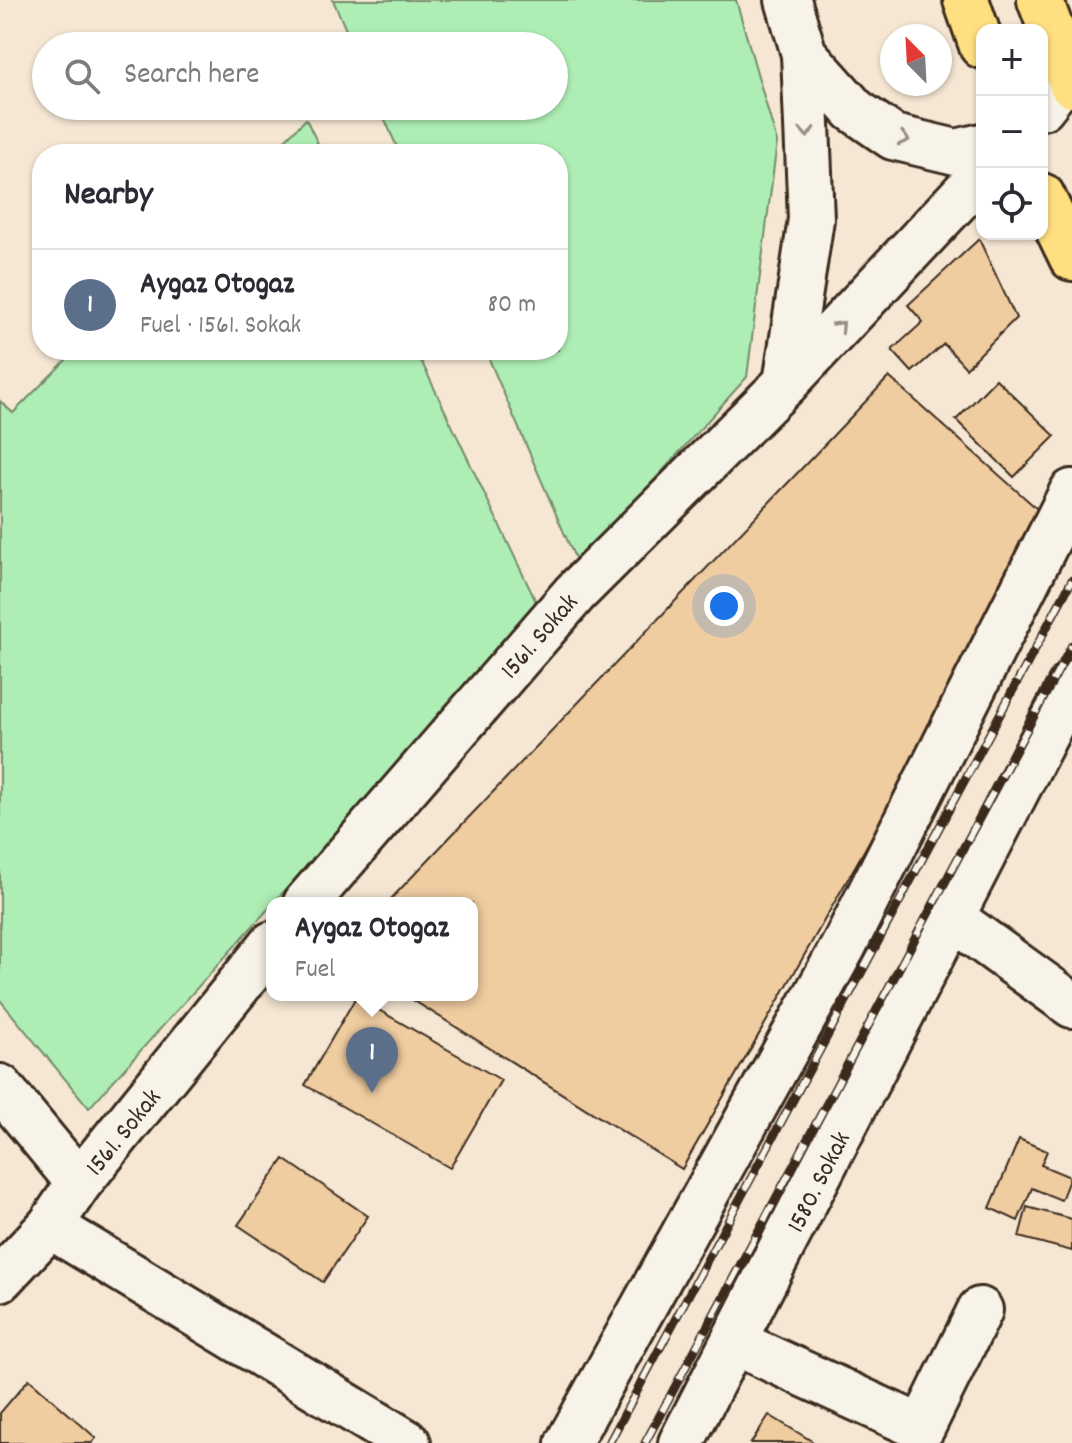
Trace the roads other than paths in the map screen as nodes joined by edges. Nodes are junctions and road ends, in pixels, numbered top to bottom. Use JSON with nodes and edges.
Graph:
{"nodes":[{"id":1,"x":788,"y":0,"type":"edge"},
{"id":2,"x":966,"y":0,"type":"edge"},
{"id":3,"x":1040,"y":0,"type":"edge"},
{"id":4,"x":976,"y":29,"type":"edge"},
{"id":5,"x":804,"y":54,"type":"junction"},
{"id":6,"x":1063,"y":84,"type":"edge"},
{"id":7,"x":976,"y":147,"type":"edge"},
{"id":8,"x":976,"y":180,"type":"edge"},
{"id":9,"x":1048,"y":208,"type":"edge"},
{"id":10,"x":1072,"y":258,"type":"edge"},
{"id":11,"x":786,"y":383,"type":"junction"},
{"id":12,"x":1072,"y":492,"type":"edge"},
{"id":13,"x":1072,"y":683,"type":"edge"},
{"id":14,"x":311,"y":897,"type":"edge"},
{"id":15,"x":952,"y":918,"type":"junction"},
{"id":16,"x":266,"y":951,"type":"edge"},
{"id":17,"x":1072,"y":1005,"type":"edge"},
{"id":18,"x":0,"y":1087,"type":"edge"},
{"id":19,"x":79,"y":1183,"type":"junction"},
{"id":20,"x":50,"y":1226,"type":"junction"},
{"id":21,"x":0,"y":1279,"type":"edge"},
{"id":22,"x":980,"y":1310,"type":"dead end"},
{"id":23,"x":734,"y":1342,"type":"junction"},
{"id":24,"x":408,"y":1443,"type":"edge"},
{"id":25,"x":568,"y":1443,"type":"edge"},
{"id":26,"x":681,"y":1443,"type":"edge"}],
"edges":[{"from":1,"to":5,"type":"street"},
{"from":2,"to":4,"type":"main road"},
{"from":3,"to":6,"type":"main road"},
{"from":5,"to":7,"type":"street","one_way":true},
{"from":5,"to":11,"type":"street","one_way":true},
{"from":11,"to":8,"type":"street","name":"1561. Sokak","one_way":true},
{"from":9,"to":10,"type":"main road"},
{"from":11,"to":14,"type":"street","name":"1561. Sokak"},
{"from":12,"to":25,"type":"street"},
{"from":13,"to":15,"type":"street","name":"1580. Sokak"},
{"from":15,"to":17,"type":"street"},
{"from":15,"to":23,"type":"street","name":"1580. Sokak"},
{"from":16,"to":19,"type":"street","name":"1561. Sokak"},
{"from":18,"to":19,"type":"street"},
{"from":19,"to":20,"type":"street","name":"1561. Sokak"},
{"from":20,"to":21,"type":"street","name":"1561. Sokak"},
{"from":20,"to":24,"type":"street"},
{"from":22,"to":23,"type":"street"},
{"from":23,"to":26,"type":"street","name":"1580. Sokak"}]}
